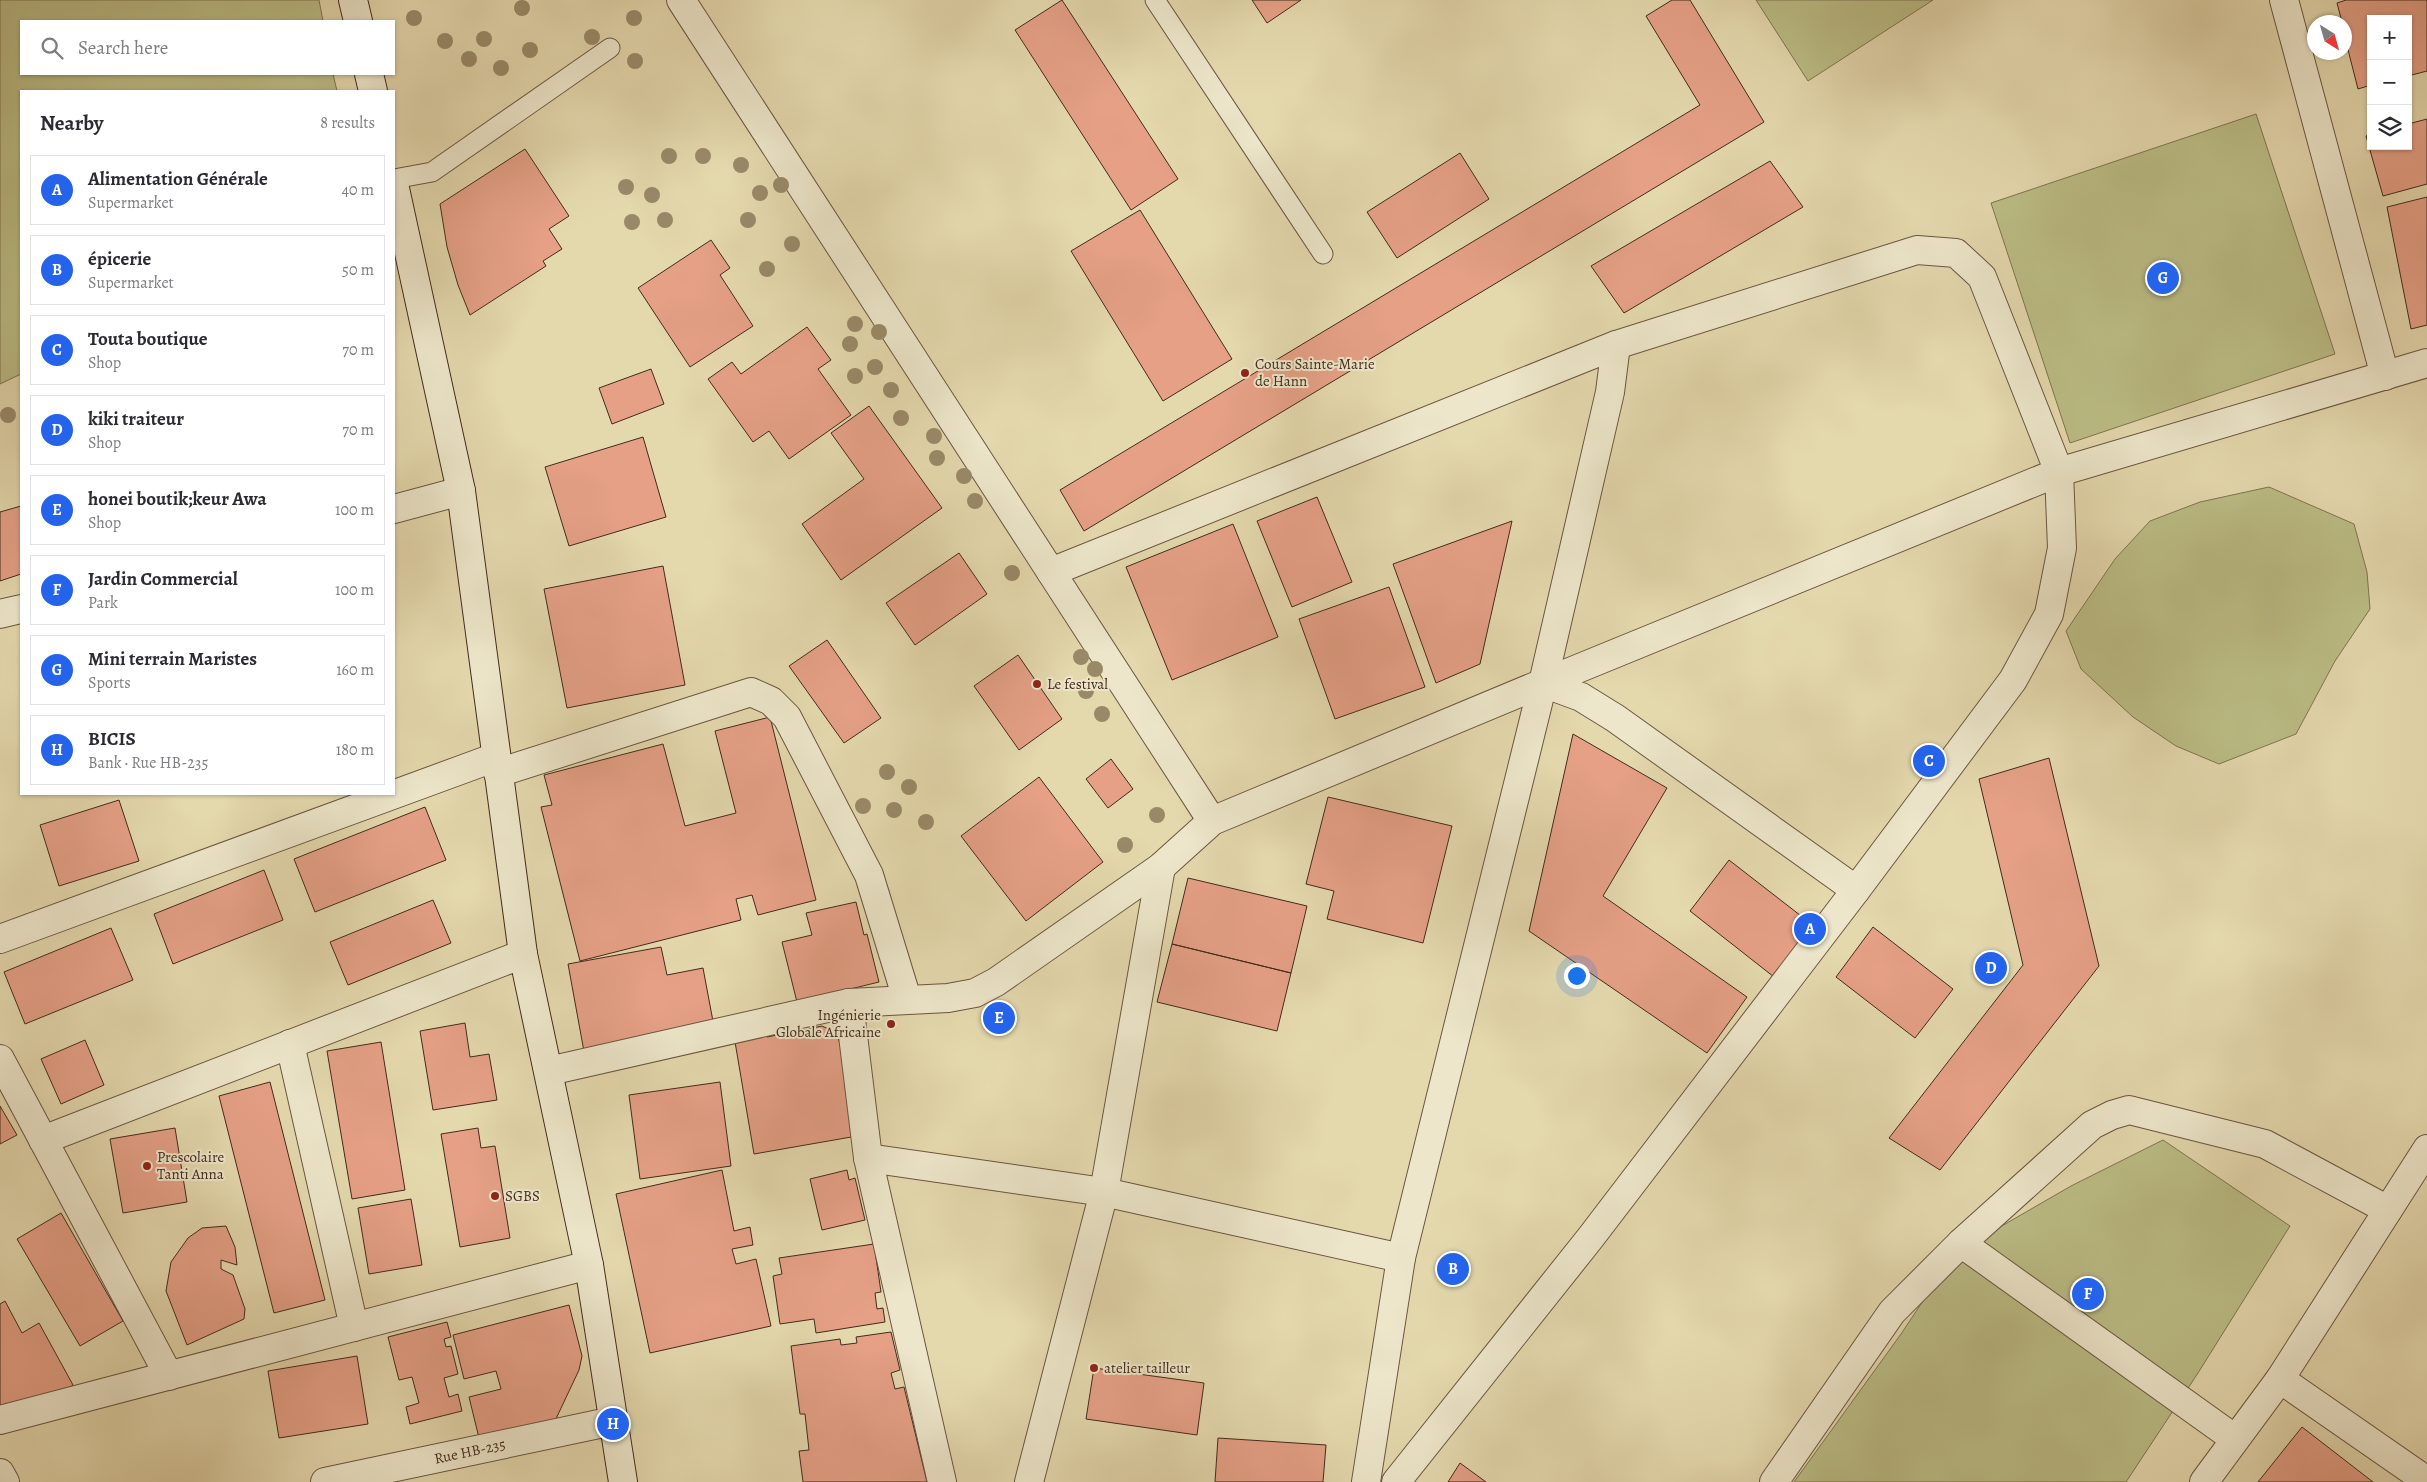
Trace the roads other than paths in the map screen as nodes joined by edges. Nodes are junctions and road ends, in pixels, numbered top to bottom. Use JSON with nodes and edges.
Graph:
{"nodes":[{"id":1,"x":353,"y":0,"type":"edge"},
{"id":2,"x":680,"y":0,"type":"edge"},
{"id":3,"x":1155,"y":0,"type":"edge"},
{"id":4,"x":2284,"y":0,"type":"edge"},
{"id":5,"x":358,"y":20,"type":"edge"},
{"id":6,"x":610,"y":48,"type":"dead end"},
{"id":7,"x":369,"y":75,"type":"edge"},
{"id":8,"x":373,"y":90,"type":"edge"},
{"id":9,"x":395,"y":179,"type":"edge"},
{"id":10,"x":395,"y":189,"type":"edge"},
{"id":11,"x":1323,"y":254,"type":"dead end"},
{"id":12,"x":1616,"y":345,"type":"junction"},
{"id":13,"x":2427,"y":363,"type":"edge"},
{"id":14,"x":2386,"y":376,"type":"junction"},
{"id":15,"x":2060,"y":472,"type":"junction"},
{"id":16,"x":461,"y":491,"type":"junction"},
{"id":17,"x":395,"y":509,"type":"edge"},
{"id":18,"x":1051,"y":572,"type":"junction"},
{"id":19,"x":20,"y":609,"type":"edge"},
{"id":20,"x":0,"y":614,"type":"edge"},
{"id":21,"x":1543,"y":683,"type":"junction"},
{"id":22,"x":497,"y":765,"type":"junction"},
{"id":23,"x":1212,"y":821,"type":"junction"},
{"id":24,"x":1161,"y":866,"type":"junction"},
{"id":25,"x":1856,"y":890,"type":"junction"},
{"id":26,"x":0,"y":939,"type":"edge"},
{"id":27,"x":523,"y":954,"type":"junction"},
{"id":28,"x":908,"y":999,"type":"junction"},
{"id":29,"x":849,"y":1003,"type":"junction"},
{"id":30,"x":290,"y":1044,"type":"junction"},
{"id":31,"x":0,"y":1059,"type":"edge"},
{"id":32,"x":549,"y":1071,"type":"junction"},
{"id":33,"x":43,"y":1140,"type":"junction"},
{"id":34,"x":2427,"y":1149,"type":"edge"},
{"id":35,"x":868,"y":1158,"type":"junction"},
{"id":36,"x":1104,"y":1192,"type":"junction"},
{"id":37,"x":2388,"y":1210,"type":"junction"},
{"id":38,"x":1961,"y":1243,"type":"junction"},
{"id":39,"x":1400,"y":1258,"type":"junction"},
{"id":40,"x":589,"y":1265,"type":"junction"},
{"id":41,"x":354,"y":1327,"type":"junction"},
{"id":42,"x":169,"y":1376,"type":"junction"},
{"id":43,"x":2280,"y":1379,"type":"junction"},
{"id":44,"x":0,"y":1420,"type":"edge"},
{"id":45,"x":613,"y":1421,"type":"junction"},
{"id":46,"x":2235,"y":1439,"type":"junction"},
{"id":47,"x":0,"y":1473,"type":"edge"},
{"id":48,"x":382,"y":1477,"type":"edge"},
{"id":49,"x":2427,"y":1481,"type":"edge"},
{"id":50,"x":5,"y":1482,"type":"edge"},
{"id":51,"x":325,"y":1482,"type":"edge"},
{"id":52,"x":623,"y":1482,"type":"edge"},
{"id":53,"x":942,"y":1482,"type":"edge"},
{"id":54,"x":1029,"y":1482,"type":"edge"},
{"id":55,"x":1366,"y":1482,"type":"edge"},
{"id":56,"x":1396,"y":1482,"type":"edge"},
{"id":57,"x":1774,"y":1482,"type":"edge"},
{"id":58,"x":2204,"y":1482,"type":"edge"}],
"edges":[{"from":1,"to":5,"type":"street"},
{"from":2,"to":18,"type":"street"},
{"from":3,"to":11,"type":"lane"},
{"from":4,"to":14,"type":"street"},
{"from":6,"to":9,"type":"lane"},
{"from":7,"to":8,"type":"street"},
{"from":10,"to":16,"type":"street"},
{"from":12,"to":15,"type":"street"},
{"from":12,"to":18,"type":"street"},
{"from":12,"to":21,"type":"street"},
{"from":13,"to":14,"type":"street"},
{"from":14,"to":15,"type":"street"},
{"from":15,"to":21,"type":"street"},
{"from":15,"to":25,"type":"street"},
{"from":16,"to":17,"type":"street"},
{"from":16,"to":22,"type":"street"},
{"from":18,"to":23,"type":"street"},
{"from":19,"to":20,"type":"street"},
{"from":21,"to":23,"type":"street"},
{"from":21,"to":25,"type":"street"},
{"from":21,"to":39,"type":"street"},
{"from":22,"to":26,"type":"street"},
{"from":22,"to":27,"type":"street"},
{"from":22,"to":28,"type":"street"},
{"from":23,"to":24,"type":"street"},
{"from":24,"to":28,"type":"street"},
{"from":24,"to":36,"type":"street"},
{"from":25,"to":56,"type":"street"},
{"from":27,"to":30,"type":"street"},
{"from":27,"to":32,"type":"street"},
{"from":28,"to":29,"type":"street"},
{"from":29,"to":32,"type":"street"},
{"from":29,"to":35,"type":"street"},
{"from":30,"to":33,"type":"street"},
{"from":30,"to":41,"type":"street"},
{"from":31,"to":33,"type":"street"},
{"from":32,"to":40,"type":"street"},
{"from":33,"to":42,"type":"street"},
{"from":34,"to":37,"type":"street"},
{"from":35,"to":36,"type":"street"},
{"from":35,"to":53,"type":"street"},
{"from":36,"to":39,"type":"street"},
{"from":36,"to":54,"type":"street"},
{"from":37,"to":38,"type":"street"},
{"from":37,"to":43,"type":"street"},
{"from":38,"to":46,"type":"street"},
{"from":38,"to":57,"type":"street"},
{"from":39,"to":55,"type":"street"},
{"from":40,"to":41,"type":"street"},
{"from":40,"to":45,"type":"street"},
{"from":41,"to":42,"type":"street"},
{"from":42,"to":44,"type":"street"},
{"from":43,"to":46,"type":"street"},
{"from":43,"to":49,"type":"street"},
{"from":45,"to":48,"type":"street","name":"Rue HB-235"},
{"from":45,"to":52,"type":"street"},
{"from":46,"to":58,"type":"street"},
{"from":47,"to":50,"type":"street"},
{"from":48,"to":51,"type":"street","name":"Rue HB-235"}]}
